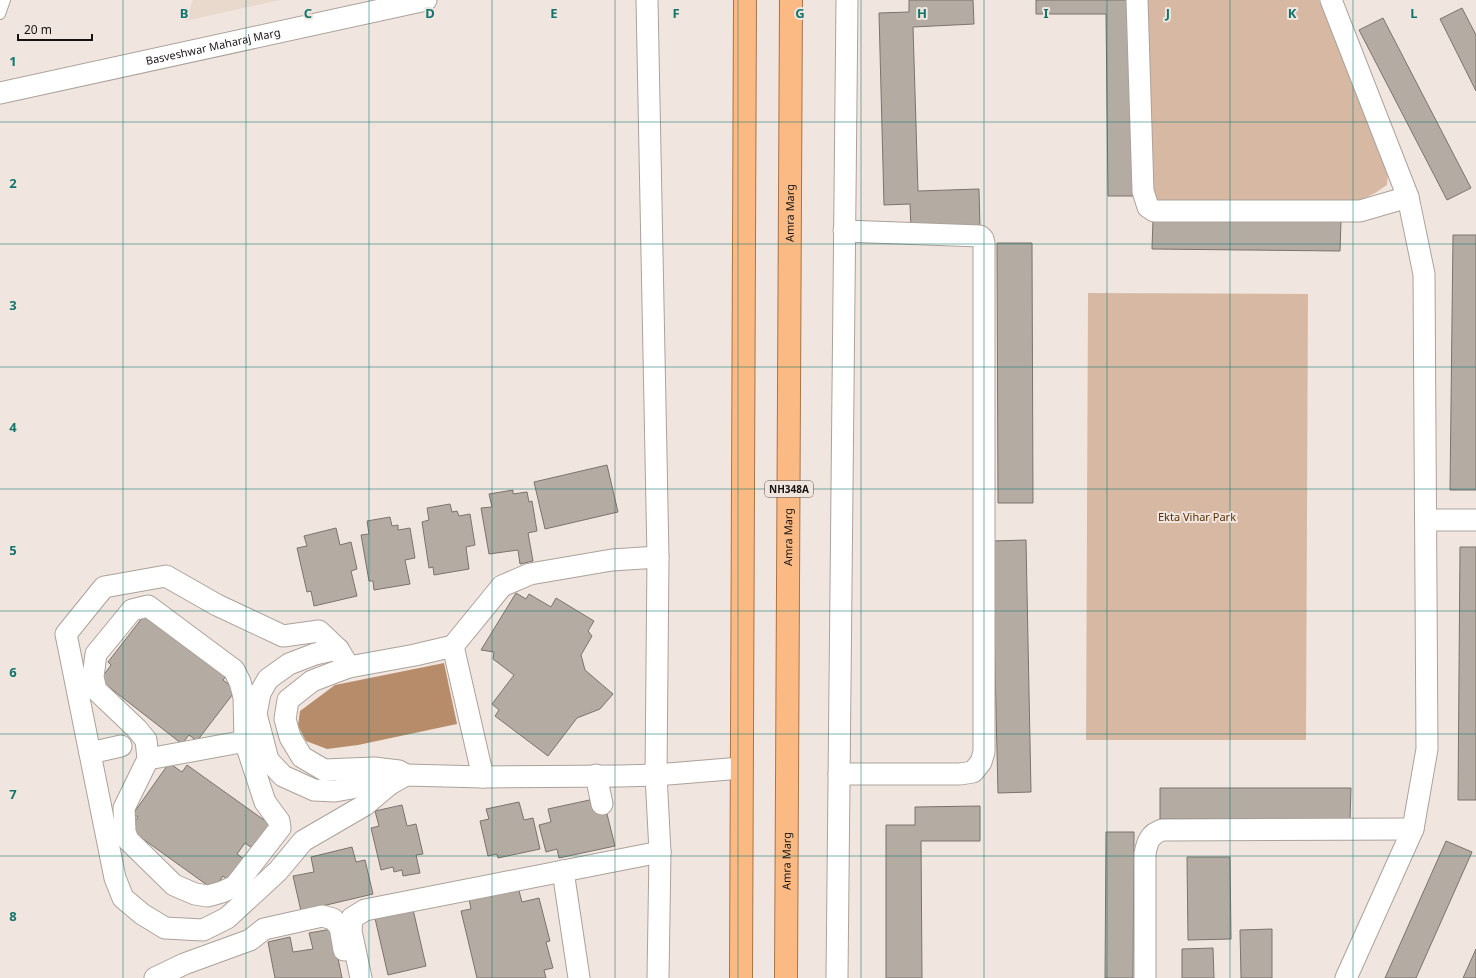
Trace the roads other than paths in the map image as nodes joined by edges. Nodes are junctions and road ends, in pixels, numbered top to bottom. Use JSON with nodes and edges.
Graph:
{"nodes":[{"id":1,"x":5,"y":0,"type":"edge"},
{"id":2,"x":426,"y":0,"type":"edge"},
{"id":3,"x":646,"y":0,"type":"edge"},
{"id":4,"x":745,"y":0,"type":"edge"},
{"id":5,"x":791,"y":0,"type":"edge"},
{"id":6,"x":847,"y":0,"type":"edge"},
{"id":7,"x":1137,"y":0,"type":"edge"},
{"id":8,"x":1331,"y":0,"type":"edge"},
{"id":9,"x":0,"y":14,"type":"edge"},
{"id":10,"x":0,"y":93,"type":"edge"},
{"id":11,"x":1408,"y":197,"type":"junction"},
{"id":12,"x":844,"y":231,"type":"junction"},
{"id":13,"x":1426,"y":520,"type":"junction"},
{"id":14,"x":1476,"y":520,"type":"edge"},
{"id":15,"x":658,"y":557,"type":"junction"},
{"id":16,"x":453,"y":646,"type":"junction"},
{"id":17,"x":338,"y":649,"type":"junction"},
{"id":18,"x":349,"y":668,"type":"junction"},
{"id":19,"x":254,"y":740,"type":"junction"},
{"id":20,"x":121,"y":746,"type":"dead end"},
{"id":21,"x":90,"y":754,"type":"junction"},
{"id":22,"x":148,"y":759,"type":"junction"},
{"id":23,"x":741,"y":768,"type":"junction"},
{"id":24,"x":839,"y":774,"type":"junction"},
{"id":25,"x":596,"y":775,"type":"junction"},
{"id":26,"x":656,"y":775,"type":"junction"},
{"id":27,"x":483,"y":777,"type":"junction"},
{"id":28,"x":398,"y":780,"type":"junction"},
{"id":29,"x":602,"y":804,"type":"dead end"},
{"id":30,"x":1413,"y":829,"type":"junction"},
{"id":31,"x":660,"y":852,"type":"junction"},
{"id":32,"x":563,"y":871,"type":"junction"},
{"id":33,"x":155,"y":978,"type":"edge"},
{"id":34,"x":350,"y":978,"type":"edge"},
{"id":35,"x":361,"y":978,"type":"edge"},
{"id":36,"x":579,"y":978,"type":"edge"},
{"id":37,"x":658,"y":978,"type":"edge"},
{"id":38,"x":741,"y":978,"type":"edge"},
{"id":39,"x":786,"y":978,"type":"edge"},
{"id":40,"x":837,"y":978,"type":"edge"},
{"id":41,"x":1145,"y":978,"type":"edge"},
{"id":42,"x":1346,"y":978,"type":"edge"}],
"edges":[{"from":1,"to":9,"type":"lane"},
{"from":2,"to":10,"type":"street","name":"Basveshwar Maharaj Marg"},
{"from":3,"to":15,"type":"street"},
{"from":4,"to":23,"type":"highway"},
{"from":5,"to":39,"type":"highway","name":"Amra Marg","number":"NH348A"},
{"from":6,"to":12,"type":"street"},
{"from":7,"to":11,"type":"street"},
{"from":8,"to":11,"type":"street"},
{"from":11,"to":13,"type":"street"},
{"from":12,"to":24,"type":"street"},
{"from":12,"to":24,"type":"street"},
{"from":13,"to":14,"type":"street"},
{"from":13,"to":30,"type":"street"},
{"from":15,"to":16,"type":"street"},
{"from":15,"to":26,"type":"street"},
{"from":16,"to":18,"type":"street"},
{"from":16,"to":27,"type":"street"},
{"from":17,"to":18,"type":"street"},
{"from":17,"to":19,"type":"street"},
{"from":17,"to":21,"type":"street"},
{"from":18,"to":28,"type":"street"},
{"from":19,"to":22,"type":"street"},
{"from":19,"to":22,"type":"street"},
{"from":19,"to":22,"type":"street"},
{"from":19,"to":28,"type":"street"},
{"from":20,"to":21,"type":"street"},
{"from":21,"to":28,"type":"street"},
{"from":23,"to":26,"type":"street"},
{"from":23,"to":38,"type":"highway"},
{"from":24,"to":40,"type":"street"},
{"from":25,"to":26,"type":"street"},
{"from":25,"to":27,"type":"street"},
{"from":25,"to":29,"type":"street"},
{"from":26,"to":31,"type":"street"},
{"from":27,"to":28,"type":"street"},
{"from":30,"to":41,"type":"street"},
{"from":30,"to":42,"type":"street"},
{"from":31,"to":32,"type":"street"},
{"from":31,"to":37,"type":"street"},
{"from":32,"to":35,"type":"street"},
{"from":32,"to":36,"type":"street"},
{"from":33,"to":34,"type":"street"}]}
